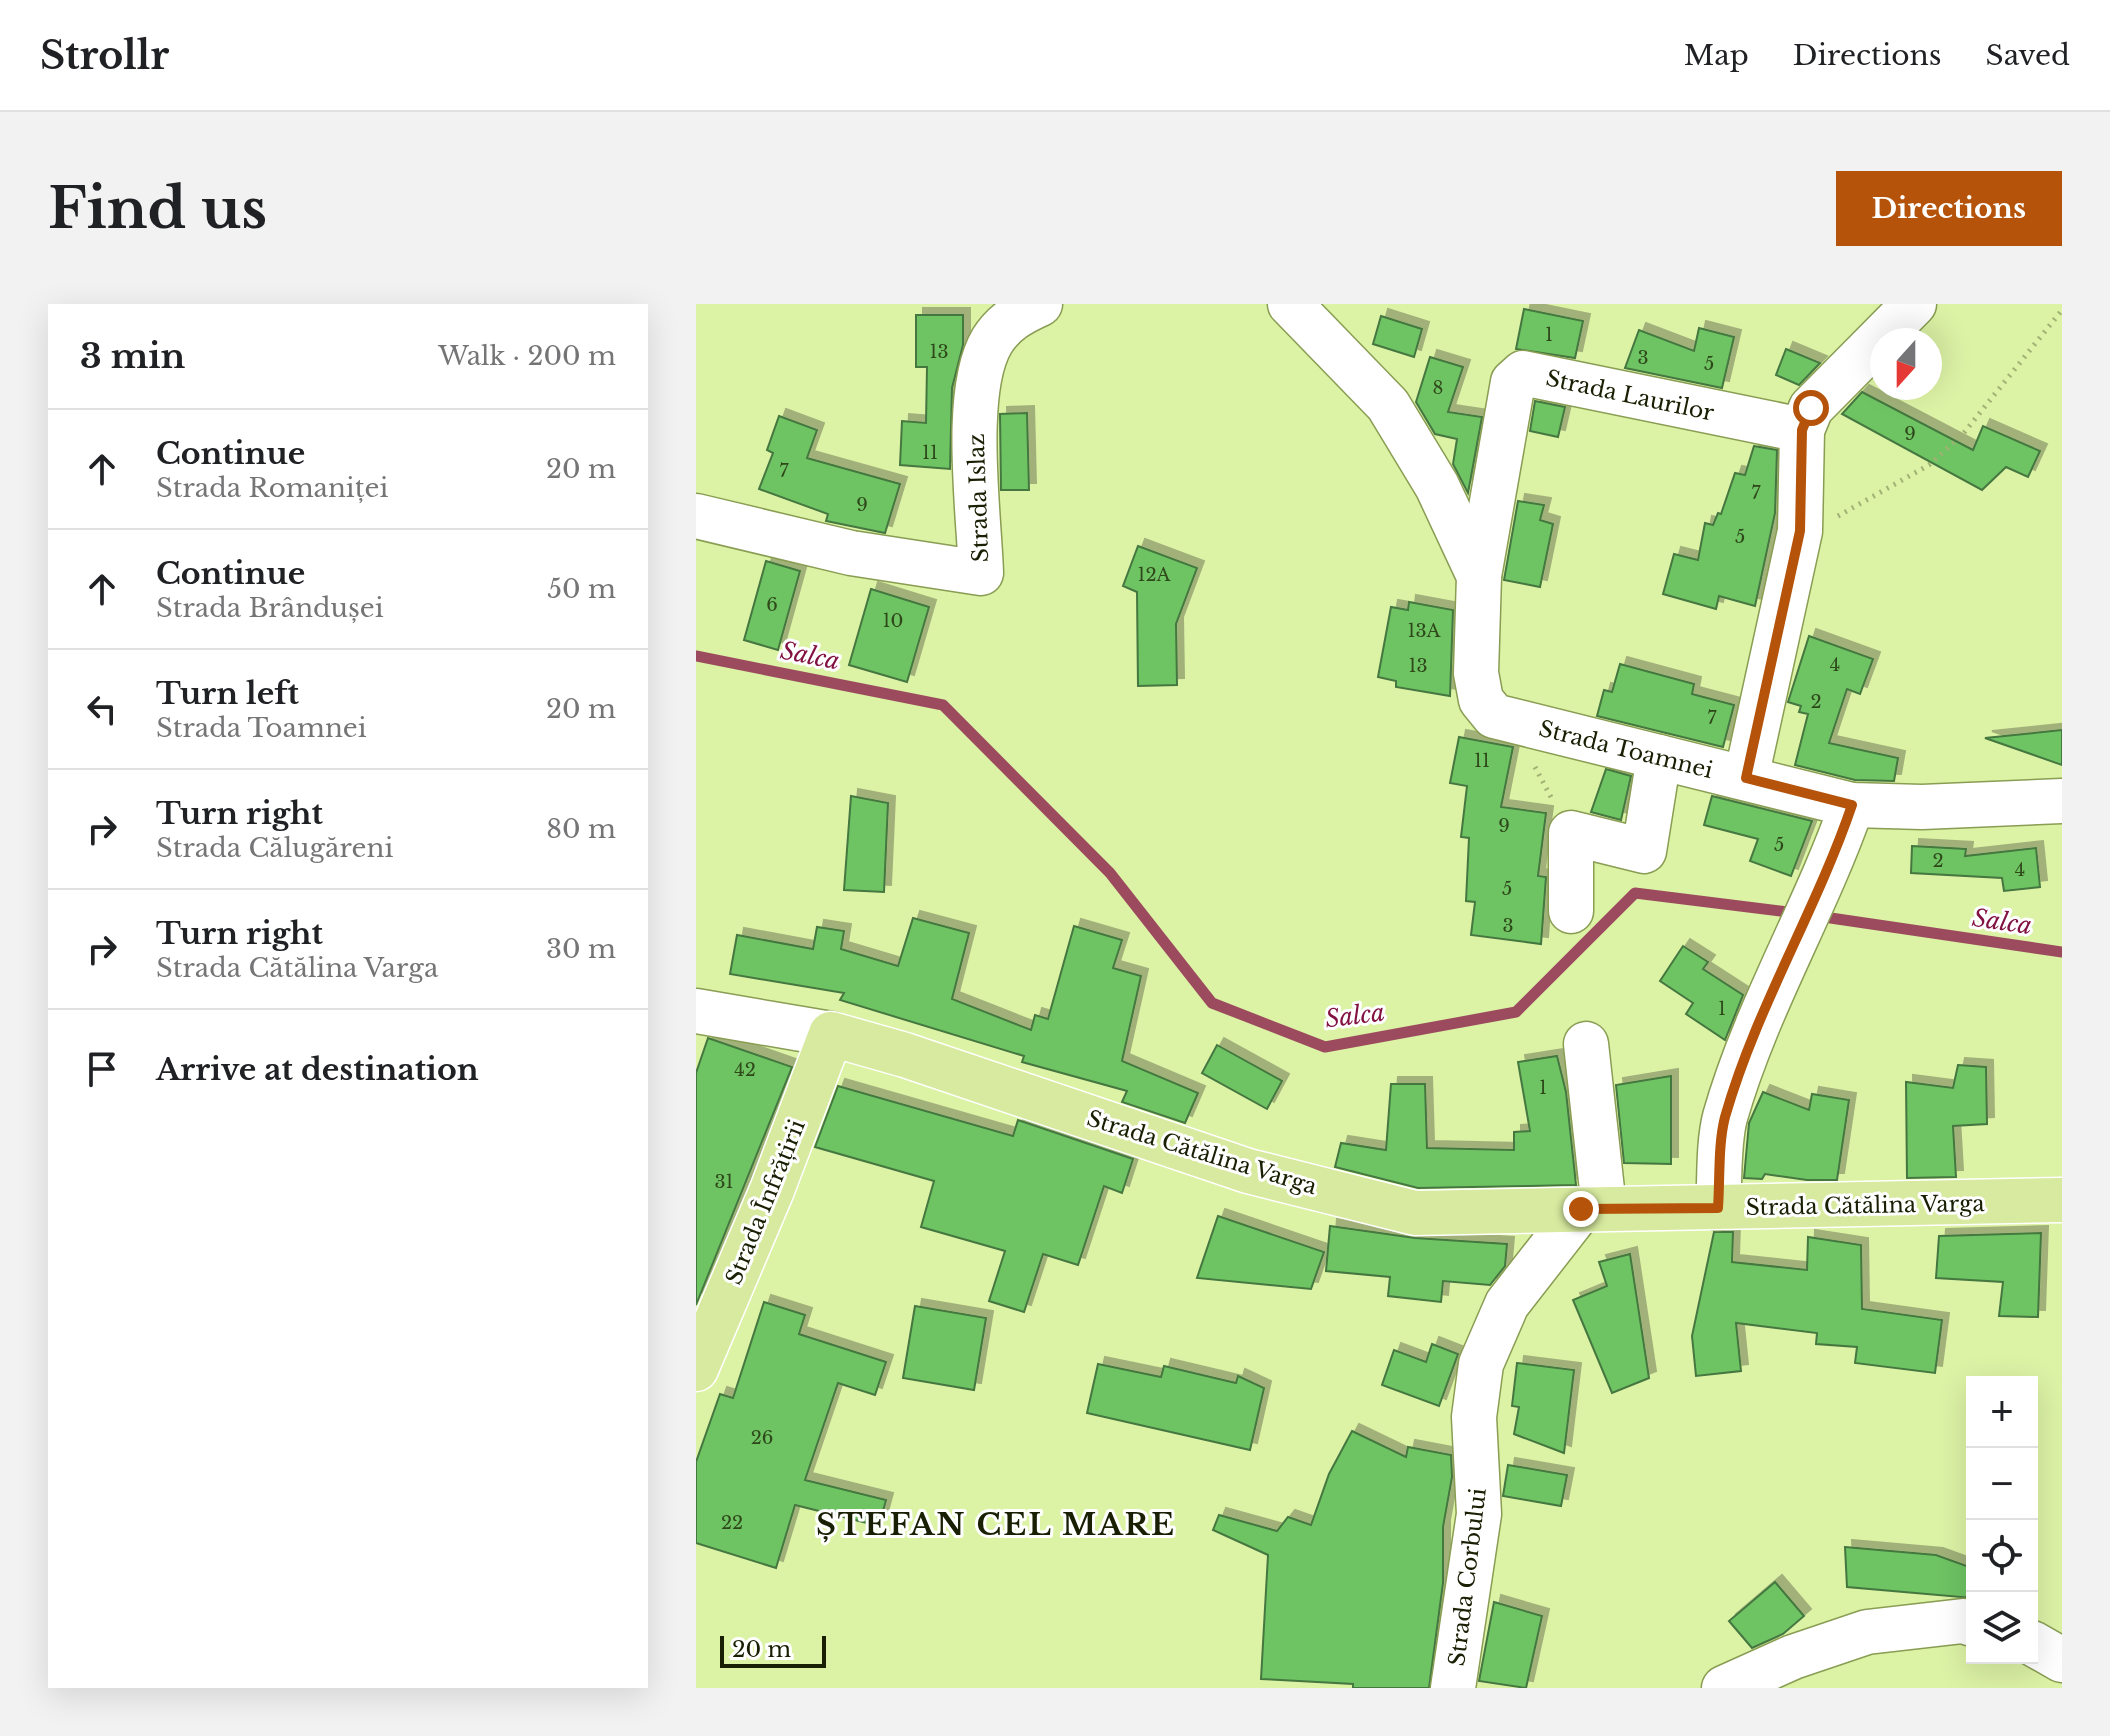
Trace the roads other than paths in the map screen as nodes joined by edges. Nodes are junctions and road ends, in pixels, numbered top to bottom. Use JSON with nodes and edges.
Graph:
{"nodes":[{"id":1,"x":1040,"y":304,"type":"edge"},
{"id":2,"x":1290,"y":304,"type":"edge"},
{"id":3,"x":1914,"y":304,"type":"edge"},
{"id":4,"x":1802,"y":430,"type":"junction"},
{"id":5,"x":696,"y":516,"type":"edge"},
{"id":6,"x":1479,"y":576,"type":"junction"},
{"id":7,"x":1659,"y":757,"type":"junction"},
{"id":8,"x":1746,"y":778,"type":"junction"},
{"id":9,"x":2062,"y":801,"type":"edge"},
{"id":10,"x":1852,"y":805,"type":"junction"},
{"id":11,"x":1571,"y":911,"type":"dead end"},
{"id":12,"x":696,"y":1011,"type":"edge"},
{"id":13,"x":831,"y":1034,"type":"junction"},
{"id":14,"x":1586,"y":1044,"type":"dead end"},
{"id":15,"x":2062,"y":1200,"type":"edge"},
{"id":16,"x":1592,"y":1208,"type":"junction"},
{"id":17,"x":1718,"y":1208,"type":"junction"},
{"id":18,"x":696,"y":1369,"type":"edge"},
{"id":19,"x":1966,"y":1622,"type":"edge"},
{"id":20,"x":2038,"y":1646,"type":"edge"},
{"id":21,"x":2062,"y":1660,"type":"edge"},
{"id":22,"x":1453,"y":1688,"type":"edge"},
{"id":23,"x":1724,"y":1688,"type":"edge"}],
"edges":[{"from":1,"to":5,"type":"street","name":"Strada Islaz"},
{"from":2,"to":6,"type":"street"},
{"from":3,"to":4,"type":"street"},
{"from":4,"to":6,"type":"street","name":"Strada Laurilor"},
{"from":4,"to":8,"type":"street"},
{"from":6,"to":7,"type":"street","name":"Strada Toamnei"},
{"from":7,"to":8,"type":"street","name":"Strada Toamnei"},
{"from":7,"to":11,"type":"street"},
{"from":8,"to":10,"type":"street","name":"Strada Toamnei"},
{"from":9,"to":10,"type":"street","name":"Strada Toamnei"},
{"from":10,"to":17,"type":"street"},
{"from":12,"to":13,"type":"street"},
{"from":13,"to":16,"type":"main road","name":"Strada Cătălina Varga"},
{"from":13,"to":18,"type":"main road","name":"Strada Înfrățirii"},
{"from":14,"to":16,"type":"street"},
{"from":15,"to":17,"type":"main road","name":"Strada Cătălina Varga"},
{"from":16,"to":17,"type":"main road","name":"Strada Cătălina Varga"},
{"from":16,"to":22,"type":"street","name":"Strada Corbului"},
{"from":19,"to":23,"type":"street"},
{"from":20,"to":21,"type":"street"}]}
